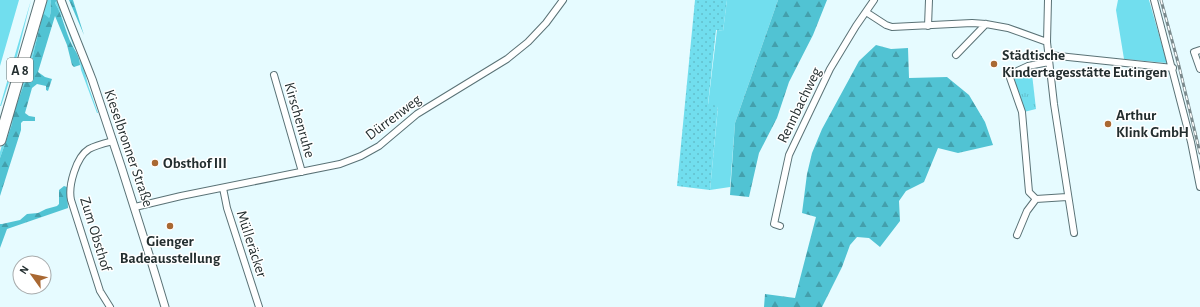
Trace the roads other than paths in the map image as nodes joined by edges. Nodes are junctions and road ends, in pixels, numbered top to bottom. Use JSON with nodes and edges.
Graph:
{"nodes":[{"id":1,"x":35,"y":0,"type":"edge"},
{"id":2,"x":41,"y":0,"type":"edge"},
{"id":3,"x":61,"y":0,"type":"edge"},
{"id":4,"x":563,"y":0,"type":"edge"},
{"id":5,"x":874,"y":0,"type":"edge"},
{"id":6,"x":929,"y":0,"type":"edge"},
{"id":7,"x":1048,"y":0,"type":"edge"},
{"id":8,"x":1154,"y":0,"type":"edge"},
{"id":9,"x":866,"y":12,"type":"junction"},
{"id":10,"x":986,"y":24,"type":"junction"},
{"id":11,"x":928,"y":26,"type":"junction"},
{"id":12,"x":1047,"y":42,"type":"junction"},
{"id":13,"x":1200,"y":50,"type":"edge"},
{"id":14,"x":956,"y":55,"type":"dead end"},
{"id":15,"x":1049,"y":59,"type":"junction"},
{"id":16,"x":1173,"y":68,"type":"junction"},
{"id":17,"x":1200,"y":69,"type":"edge"},
{"id":18,"x":274,"y":75,"type":"dead end"},
{"id":19,"x":0,"y":115,"type":"edge"},
{"id":20,"x":0,"y":140,"type":"edge"},
{"id":21,"x":113,"y":141,"type":"junction"},
{"id":22,"x":302,"y":172,"type":"junction"},
{"id":23,"x":1200,"y":187,"type":"edge"},
{"id":24,"x":223,"y":188,"type":"junction"},
{"id":25,"x":1068,"y":197,"type":"junction"},
{"id":26,"x":1036,"y":199,"type":"junction"},
{"id":27,"x":135,"y":207,"type":"junction"},
{"id":28,"x":780,"y":226,"type":"dead end"},
{"id":29,"x":1074,"y":233,"type":"dead end"},
{"id":30,"x":1017,"y":235,"type":"dead end"},
{"id":31,"x":110,"y":307,"type":"edge"},
{"id":32,"x":165,"y":307,"type":"edge"},
{"id":33,"x":259,"y":307,"type":"edge"}],
"edges":[{"from":1,"to":19,"type":"highway","number":"A 8"},
{"from":2,"to":20,"type":"highway","number":"A 8"},
{"from":3,"to":21,"type":"street","name":"Kieselbronner Straße"},
{"from":4,"to":22,"type":"street","name":"Dürrenweg"},
{"from":5,"to":9,"type":"street","name":"Rennbachweg"},
{"from":6,"to":11,"type":"street"},
{"from":7,"to":12,"type":"street"},
{"from":8,"to":16,"type":"street"},
{"from":9,"to":11,"type":"street"},
{"from":9,"to":28,"type":"street","name":"Rennbachweg"},
{"from":10,"to":11,"type":"street"},
{"from":10,"to":12,"type":"street"},
{"from":10,"to":14,"type":"street"},
{"from":12,"to":15,"type":"street"},
{"from":13,"to":17,"type":"street"},
{"from":15,"to":16,"type":"street"},
{"from":15,"to":25,"type":"street"},
{"from":15,"to":26,"type":"street"},
{"from":16,"to":23,"type":"street"},
{"from":18,"to":22,"type":"street","name":"Kirschenruhe"},
{"from":21,"to":27,"type":"street","name":"Kieselbronner Straße"},
{"from":21,"to":31,"type":"street","name":"Zum Obsthof"},
{"from":22,"to":24,"type":"street","name":"Dürrenweg"},
{"from":24,"to":27,"type":"street","name":"Dürrenweg"},
{"from":24,"to":33,"type":"street","name":"Mülleräcker"},
{"from":25,"to":26,"type":"street"},
{"from":25,"to":29,"type":"street"},
{"from":26,"to":30,"type":"street"},
{"from":27,"to":32,"type":"street","name":"Kieselbronner Straße"}]}
